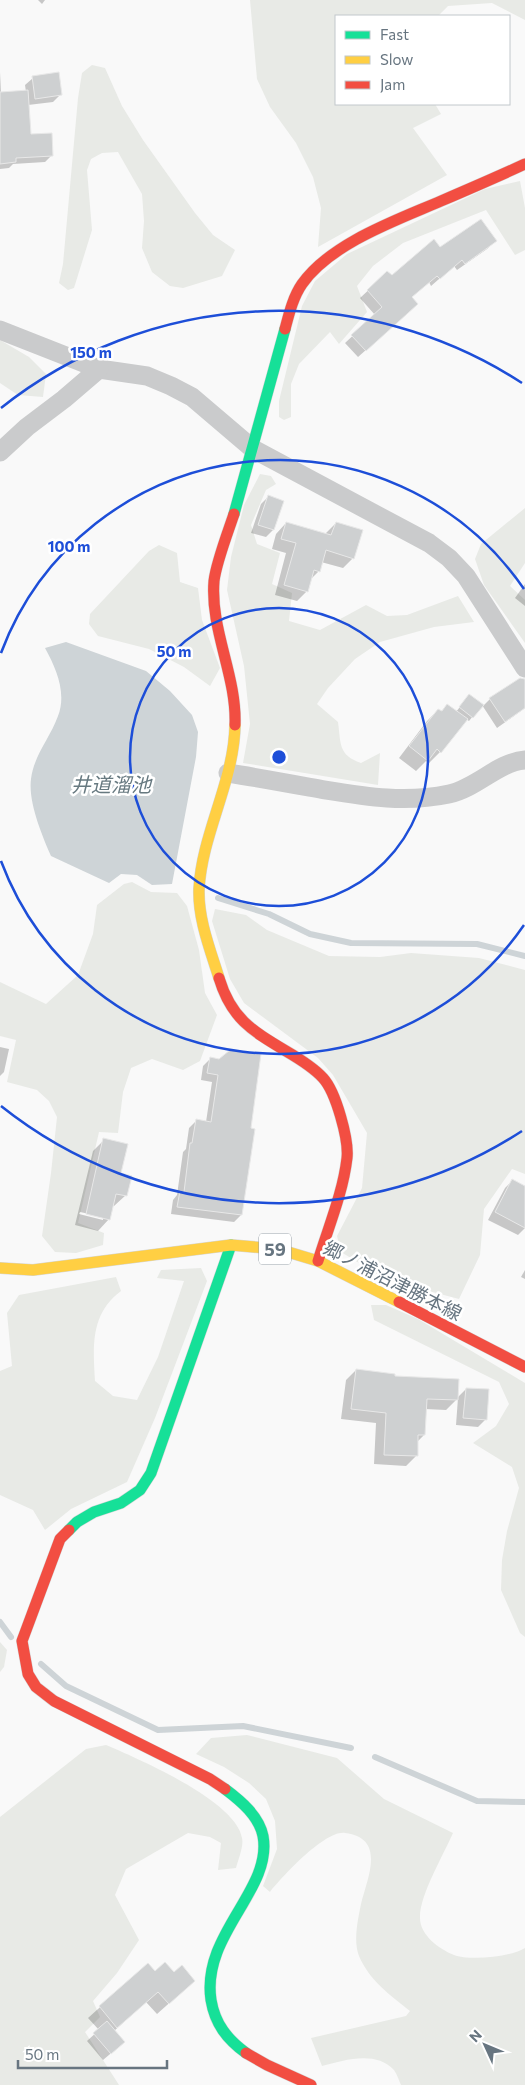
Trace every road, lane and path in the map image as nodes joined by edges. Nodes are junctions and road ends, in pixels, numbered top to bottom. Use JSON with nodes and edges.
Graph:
{"nodes":[{"id":1,"x":525,"y":164,"type":"edge"},
{"id":2,"x":0,"y":330,"type":"edge"},
{"id":3,"x":99,"y":369,"type":"junction"},
{"id":4,"x":253,"y":449,"type":"junction"},
{"id":5,"x":0,"y":452,"type":"edge"},
{"id":6,"x":525,"y":668,"type":"edge"},
{"id":7,"x":525,"y":760,"type":"edge"},
{"id":8,"x":228,"y":773,"type":"junction"},
{"id":9,"x":231,"y":1245,"type":"junction"},
{"id":10,"x":318,"y":1261,"type":"junction"},
{"id":11,"x":0,"y":1268,"type":"edge"},
{"id":12,"x":525,"y":1367,"type":"edge"},
{"id":13,"x":311,"y":2085,"type":"edge"}],
"edges":[{"from":1,"to":4,"type":"street"},
{"from":2,"to":3,"type":"street"},
{"from":3,"to":4,"type":"street"},
{"from":3,"to":5,"type":"street"},
{"from":4,"to":6,"type":"street"},
{"from":4,"to":8,"type":"street"},
{"from":7,"to":8,"type":"street"},
{"from":8,"to":10,"type":"street"},
{"from":9,"to":10,"type":"street","name":"郷ノ浦沼津勝本線","number":"59"},
{"from":9,"to":11,"type":"street","name":"郷ノ浦沼津勝本線","number":"59"},
{"from":9,"to":13,"type":"street"},
{"from":10,"to":12,"type":"street","name":"郷ノ浦沼津勝本線","number":"59"}]}
